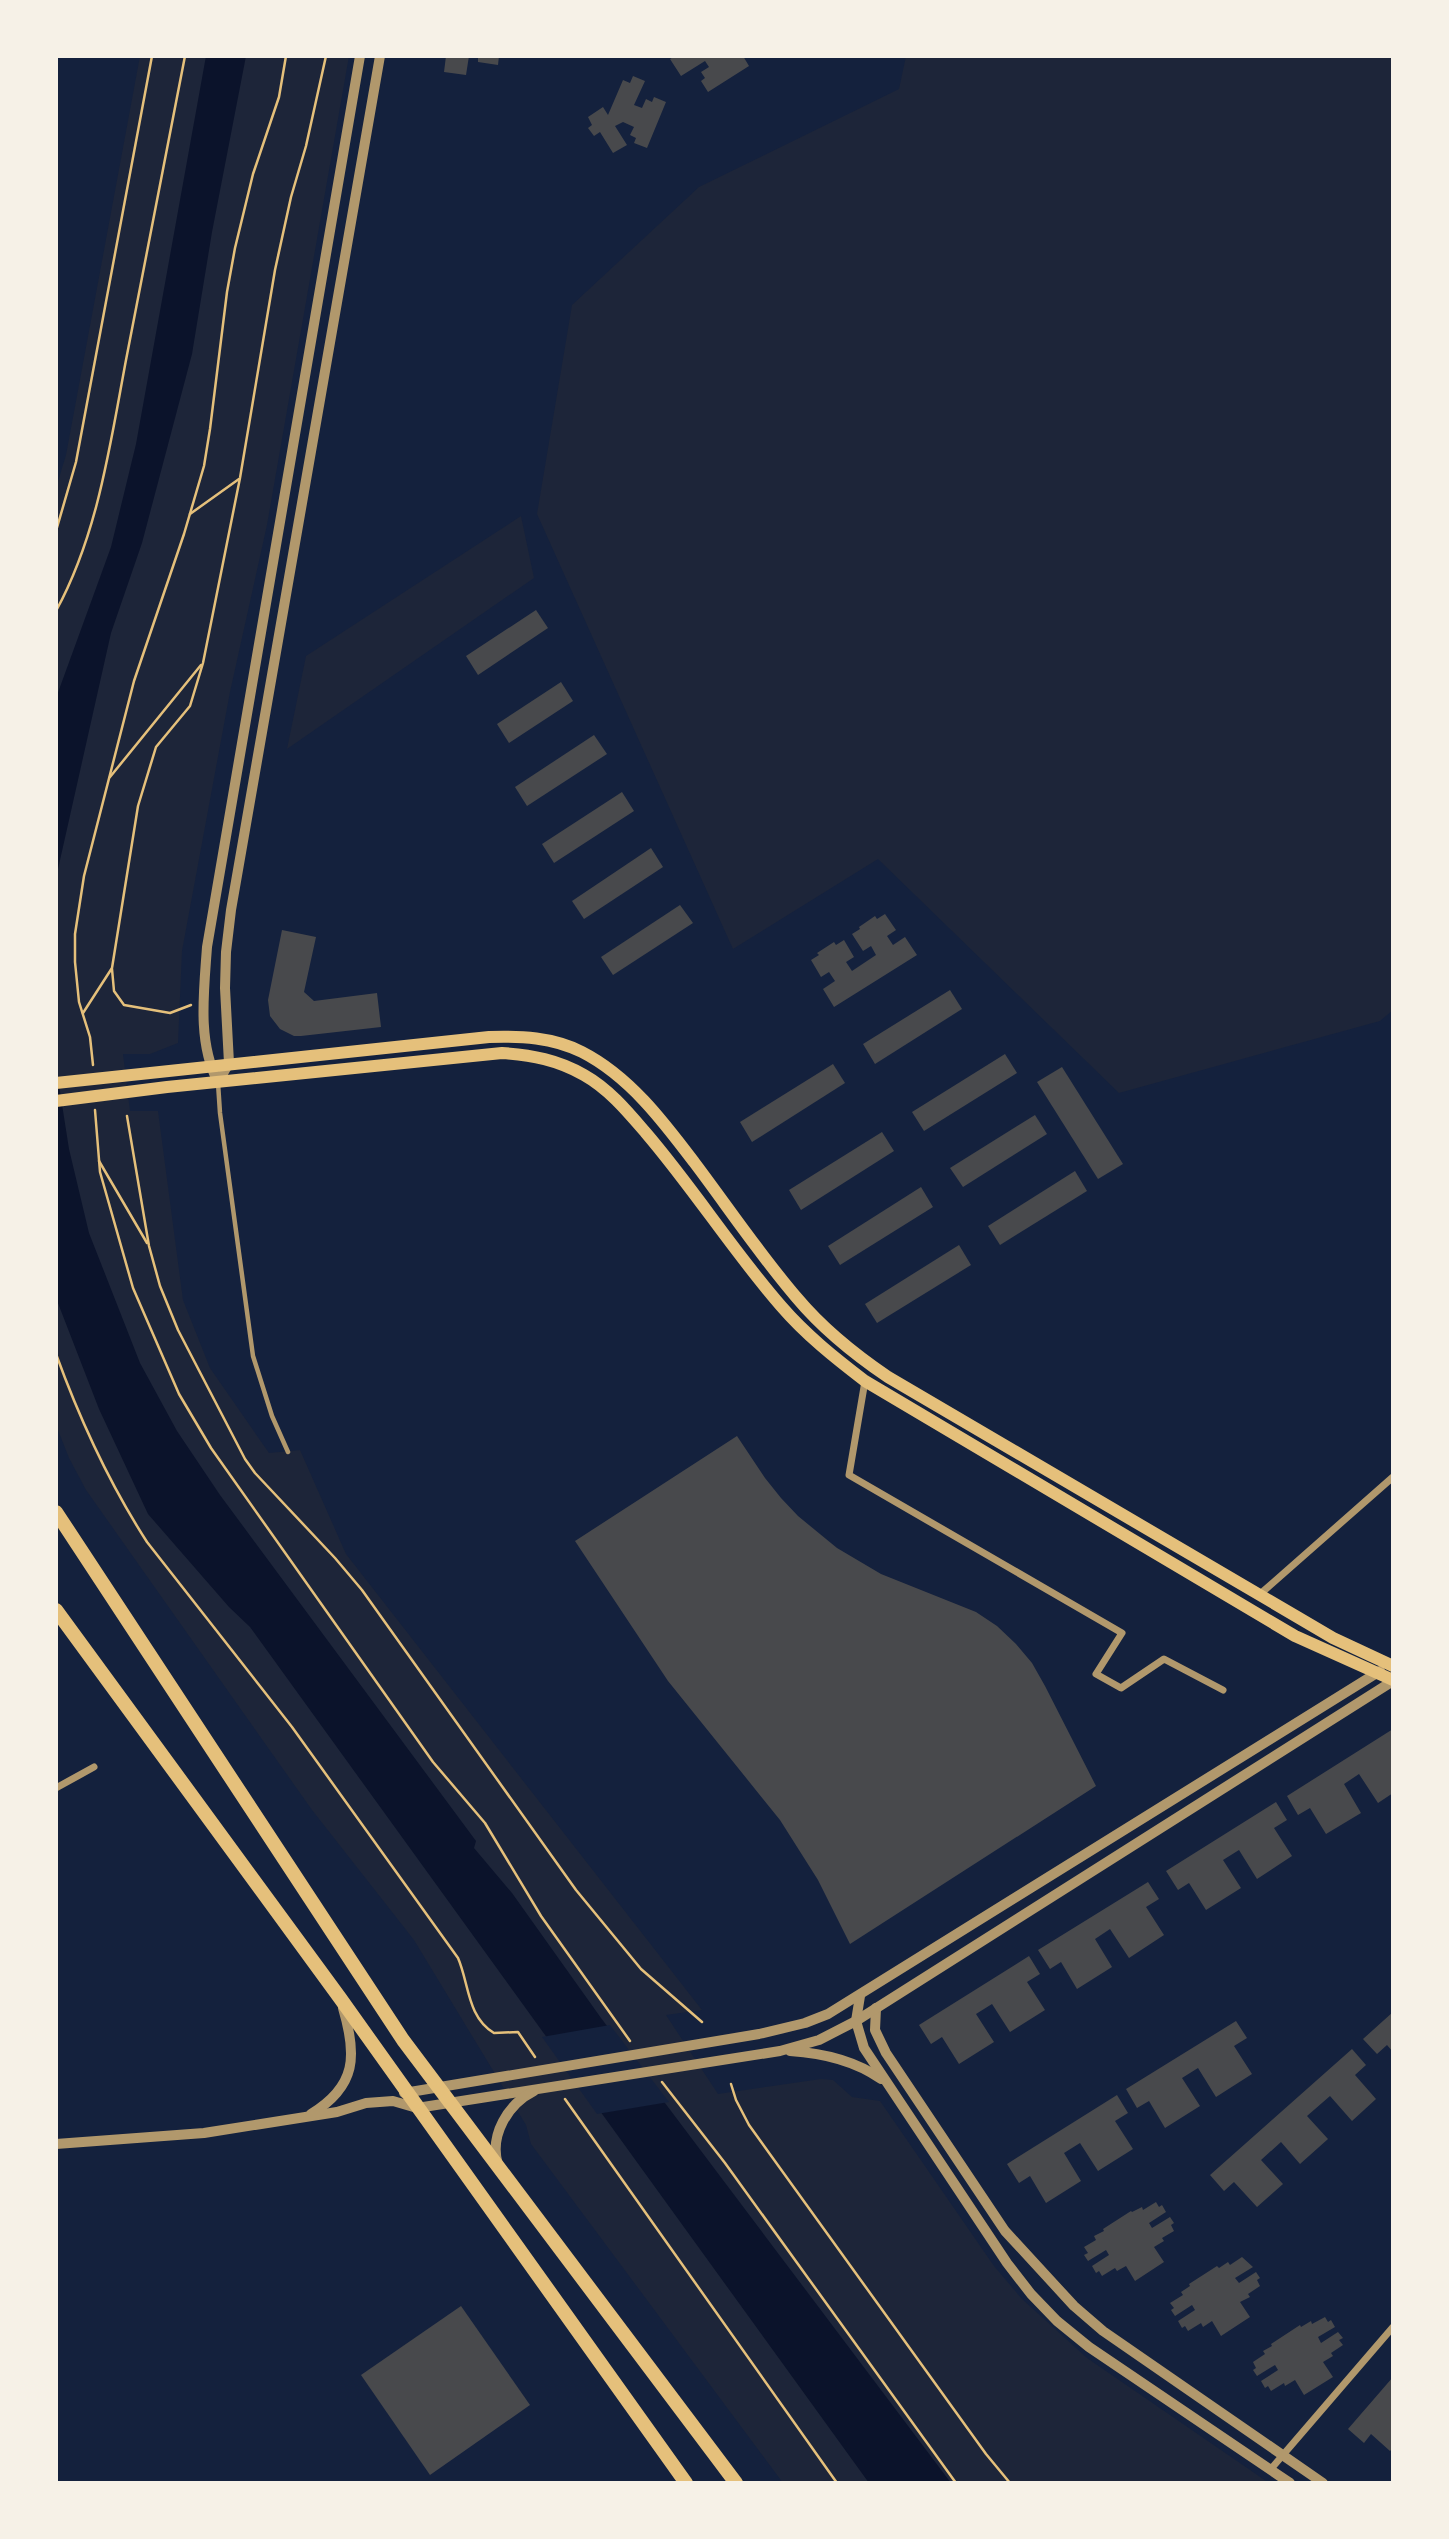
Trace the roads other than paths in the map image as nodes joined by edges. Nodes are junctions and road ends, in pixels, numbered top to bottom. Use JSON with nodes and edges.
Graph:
{"nodes":[{"id":1,"x":360,"y":56,"type":"edge"},
{"id":2,"x":380,"y":56,"type":"edge"},
{"id":3,"x":229,"y":1063,"type":"junction"},
{"id":4,"x":209,"y":1066,"type":"junction"},
{"id":5,"x":218,"y":1082,"type":"junction"},
{"id":6,"x":56,"y":1083,"type":"edge"},
{"id":7,"x":56,"y":1101,"type":"edge"},
{"id":8,"x":865,"y":1381,"type":"junction"},
{"id":9,"x":288,"y":1452,"type":"dead end"},
{"id":10,"x":1393,"y":1477,"type":"edge"},
{"id":11,"x":56,"y":1512,"type":"edge"},
{"id":12,"x":1259,"y":1595,"type":"junction"},
{"id":13,"x":56,"y":1610,"type":"edge"},
{"id":14,"x":1393,"y":1666,"type":"edge"},
{"id":15,"x":1374,"y":1673,"type":"junction"},
{"id":16,"x":1393,"y":1681,"type":"edge"},
{"id":17,"x":1223,"y":1690,"type":"dead end"},
{"id":18,"x":94,"y":1767,"type":"dead end"},
{"id":19,"x":56,"y":1788,"type":"edge"},
{"id":20,"x":860,"y":1996,"type":"junction"},
{"id":21,"x":340,"y":1998,"type":"junction"},
{"id":22,"x":876,"y":2008,"type":"junction"},
{"id":23,"x":856,"y":2021,"type":"junction"},
{"id":24,"x":780,"y":2051,"type":"junction"},
{"id":25,"x":439,"y":2086,"type":"junction"},
{"id":26,"x":542,"y":2087,"type":"junction"},
{"id":27,"x":891,"y":2089,"type":"junction"},
{"id":28,"x":406,"y":2091,"type":"junction"},
{"id":29,"x":393,"y":2101,"type":"junction"},
{"id":30,"x":450,"y":2102,"type":"junction"},
{"id":31,"x":417,"y":2108,"type":"junction"},
{"id":32,"x":305,"y":2117,"type":"junction"},
{"id":33,"x":56,"y":2144,"type":"edge"},
{"id":34,"x":499,"y":2167,"type":"junction"},
{"id":35,"x":1393,"y":2327,"type":"edge"},
{"id":36,"x":1283,"y":2455,"type":"junction"},
{"id":37,"x":1270,"y":2470,"type":"junction"},
{"id":38,"x":686,"y":2483,"type":"edge"},
{"id":39,"x":736,"y":2483,"type":"edge"},
{"id":40,"x":1290,"y":2483,"type":"edge"},
{"id":41,"x":1323,"y":2483,"type":"edge"}],
"edges":[{"from":1,"to":4,"type":"street"},
{"from":2,"to":3,"type":"street"},
{"from":3,"to":4,"type":"main road"},
{"from":3,"to":5,"type":"street"},
{"from":3,"to":12,"type":"main road"},
{"from":4,"to":5,"type":"street"},
{"from":4,"to":6,"type":"main road"},
{"from":5,"to":7,"type":"main road"},
{"from":5,"to":8,"type":"main road"},
{"from":5,"to":9,"type":"lane"},
{"from":8,"to":15,"type":"main road"},
{"from":8,"to":17,"type":"street"},
{"from":10,"to":12,"type":"street"},
{"from":11,"to":25,"type":"main road"},
{"from":12,"to":14,"type":"main road"},
{"from":13,"to":21,"type":"main road"},
{"from":14,"to":15,"type":"street"},
{"from":15,"to":16,"type":"main road"},
{"from":15,"to":20,"type":"street"},
{"from":16,"to":22,"type":"street"},
{"from":18,"to":19,"type":"street"},
{"from":20,"to":23,"type":"street"},
{"from":20,"to":25,"type":"street"},
{"from":21,"to":28,"type":"main road"},
{"from":21,"to":32,"type":"street"},
{"from":22,"to":23,"type":"street"},
{"from":22,"to":36,"type":"street"},
{"from":23,"to":24,"type":"street"},
{"from":23,"to":27,"type":"street"},
{"from":24,"to":26,"type":"street"},
{"from":24,"to":27,"type":"street"},
{"from":25,"to":28,"type":"street"},
{"from":25,"to":30,"type":"main road"},
{"from":26,"to":30,"type":"street"},
{"from":26,"to":34,"type":"street"},
{"from":27,"to":37,"type":"street"},
{"from":28,"to":29,"type":"street"},
{"from":28,"to":31,"type":"main road"},
{"from":29,"to":31,"type":"street"},
{"from":29,"to":32,"type":"street"},
{"from":30,"to":31,"type":"street"},
{"from":30,"to":34,"type":"main road"},
{"from":31,"to":38,"type":"main road"},
{"from":32,"to":33,"type":"street"},
{"from":34,"to":39,"type":"main road"},
{"from":35,"to":36,"type":"street"},
{"from":36,"to":37,"type":"street"},
{"from":36,"to":41,"type":"street"},
{"from":37,"to":40,"type":"street"}]}
